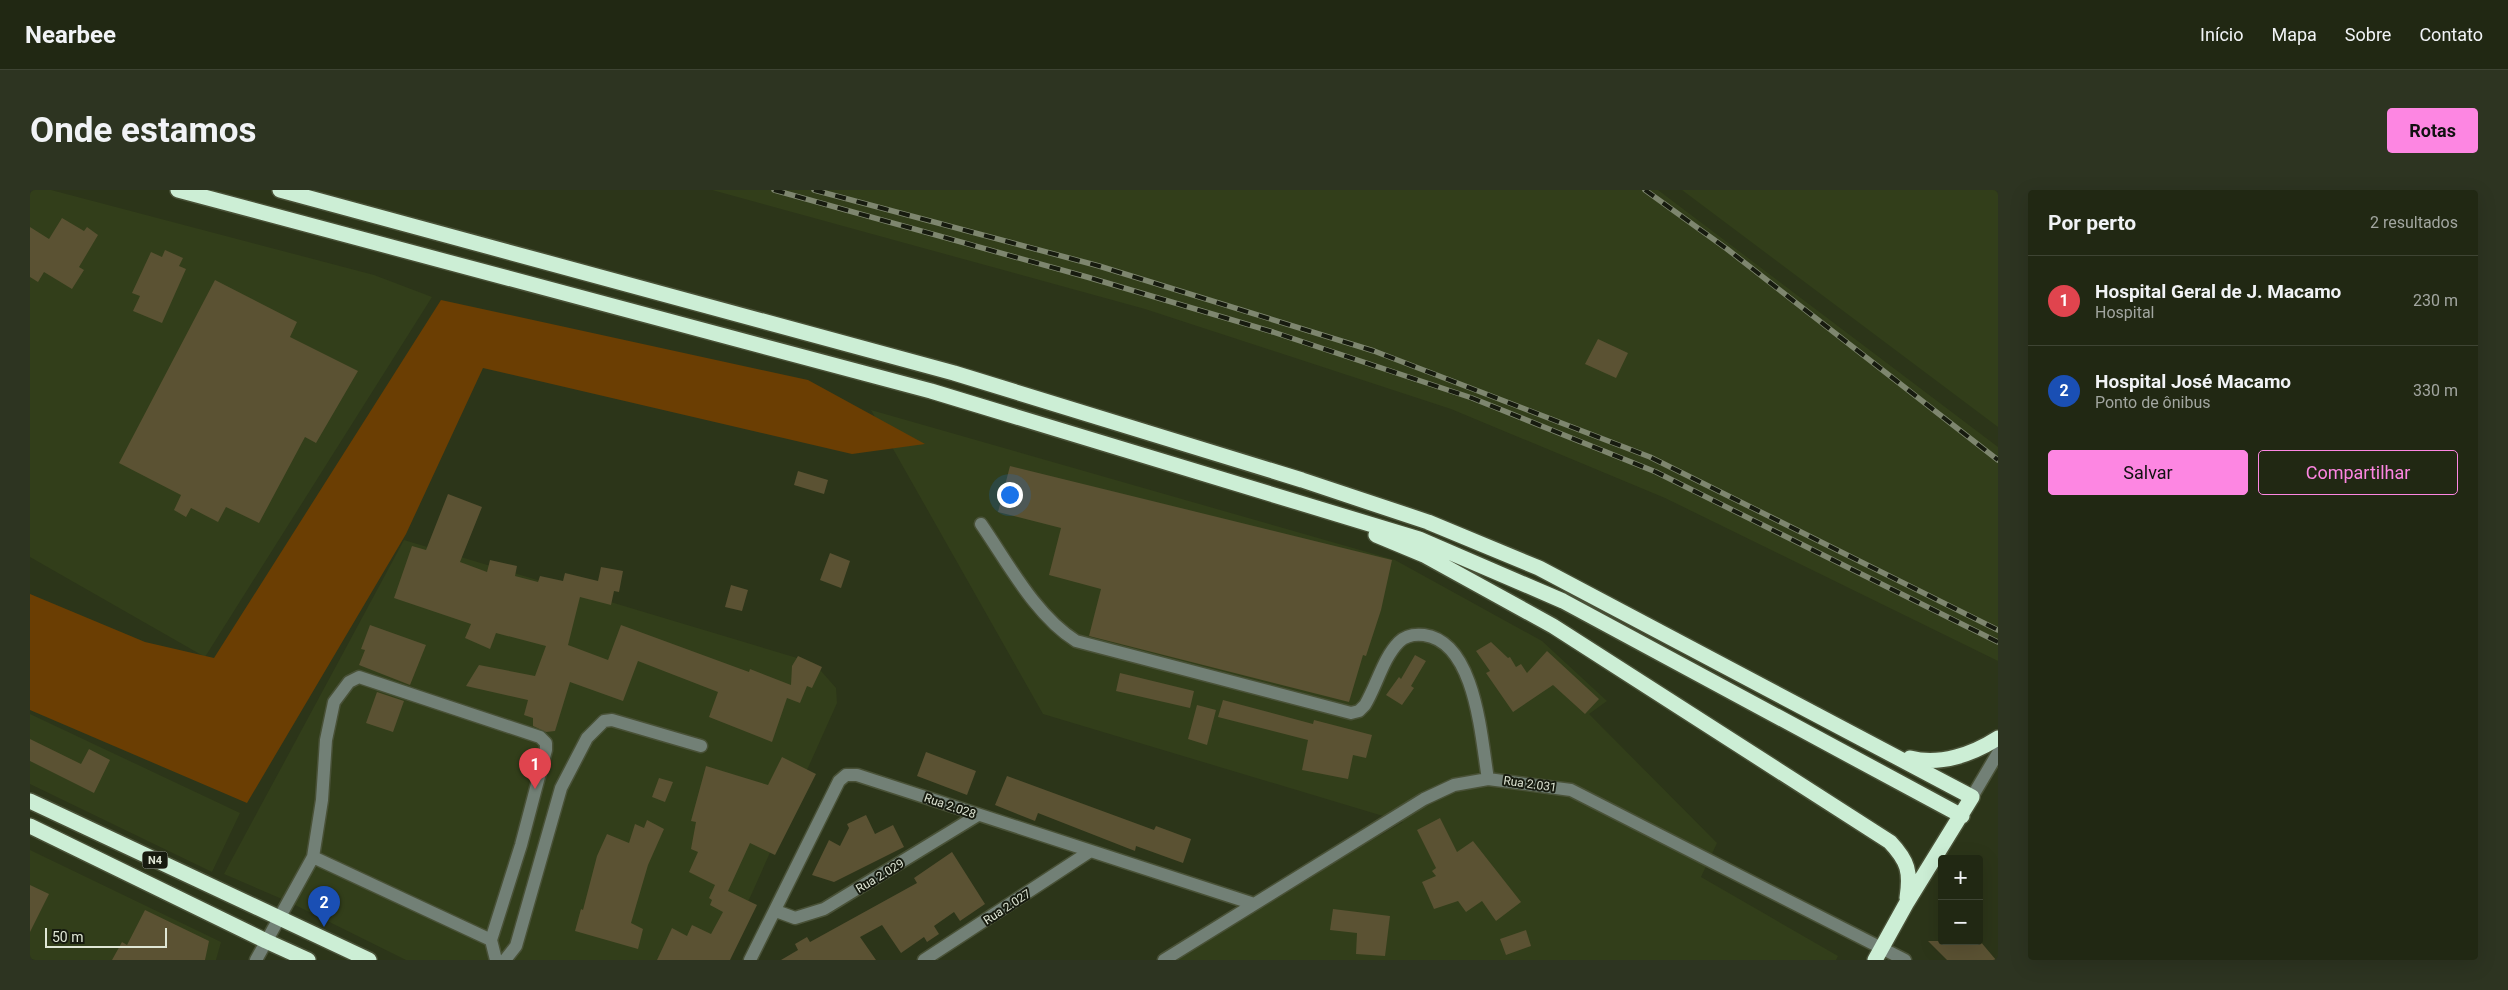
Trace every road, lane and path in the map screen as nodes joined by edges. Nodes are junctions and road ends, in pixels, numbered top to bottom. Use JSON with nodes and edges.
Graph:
{"nodes":[{"id":1,"x":178,"y":190,"type":"edge"},
{"id":2,"x":280,"y":190,"type":"edge"},
{"id":3,"x":1299,"y":503,"type":"junction"},
{"id":4,"x":981,"y":524,"type":"dead end"},
{"id":5,"x":1998,"y":738,"type":"edge"},
{"id":6,"x":700,"y":746,"type":"dead end"},
{"id":7,"x":1889,"y":753,"type":"junction"},
{"id":8,"x":1998,"y":753,"type":"edge"},
{"id":9,"x":1488,"y":779,"type":"junction"},
{"id":10,"x":1972,"y":797,"type":"junction"},
{"id":11,"x":30,"y":801,"type":"edge"},
{"id":12,"x":978,"y":815,"type":"junction"},
{"id":13,"x":1962,"y":816,"type":"junction"},
{"id":14,"x":30,"y":826,"type":"edge"},
{"id":15,"x":1089,"y":852,"type":"junction"},
{"id":16,"x":313,"y":857,"type":"junction"},
{"id":17,"x":1254,"y":904,"type":"junction"},
{"id":18,"x":1906,"y":904,"type":"junction"},
{"id":19,"x":776,"y":911,"type":"junction"},
{"id":20,"x":280,"y":919,"type":"junction"},
{"id":21,"x":492,"y":940,"type":"junction"},
{"id":22,"x":266,"y":941,"type":"junction"},
{"id":23,"x":1878,"y":954,"type":"edge"},
{"id":24,"x":256,"y":960,"type":"edge"},
{"id":25,"x":308,"y":960,"type":"edge"},
{"id":26,"x":369,"y":960,"type":"edge"},
{"id":27,"x":496,"y":960,"type":"edge"},
{"id":28,"x":505,"y":960,"type":"edge"},
{"id":29,"x":750,"y":960,"type":"edge"},
{"id":30,"x":924,"y":960,"type":"edge"},
{"id":31,"x":1164,"y":960,"type":"edge"},
{"id":32,"x":1905,"y":960,"type":"edge"}],
"edges":[{"from":1,"to":3,"type":"highway"},
{"from":2,"to":7,"type":"highway"},
{"from":3,"to":13,"type":"highway"},
{"from":3,"to":18,"type":"highway"},
{"from":4,"to":9,"type":"street"},
{"from":5,"to":7,"type":"highway"},
{"from":6,"to":28,"type":"street"},
{"from":7,"to":10,"type":"highway"},
{"from":8,"to":10,"type":"street"},
{"from":9,"to":17,"type":"street","name":"Rua 2.031"},
{"from":9,"to":23,"type":"street","name":"Rua 2.031"},
{"from":10,"to":13,"type":"highway"},
{"from":11,"to":20,"type":"highway","number":"N4"},
{"from":12,"to":15,"type":"street","name":"Rua 2.028"},
{"from":12,"to":19,"type":"street","name":"Rua 2.029"},
{"from":12,"to":19,"type":"street","name":"Rua 2.028"},
{"from":13,"to":18,"type":"highway"},
{"from":14,"to":22,"type":"highway","number":"N4"},
{"from":15,"to":17,"type":"street","name":"Rua 2.028"},
{"from":15,"to":30,"type":"street","name":"Rua 2.027"},
{"from":16,"to":20,"type":"street"},
{"from":16,"to":21,"type":"street"},
{"from":16,"to":21,"type":"street"},
{"from":17,"to":31,"type":"street","name":"Rua 2.031"},
{"from":18,"to":23,"type":"highway"},
{"from":19,"to":29,"type":"street","name":"Rua 2.028"},
{"from":20,"to":22,"type":"street"},
{"from":20,"to":26,"type":"highway","number":"N4"},
{"from":21,"to":27,"type":"street"},
{"from":22,"to":24,"type":"street"},
{"from":22,"to":25,"type":"highway","number":"N4"},
{"from":23,"to":32,"type":"street","name":"Rua 2.031"}]}
